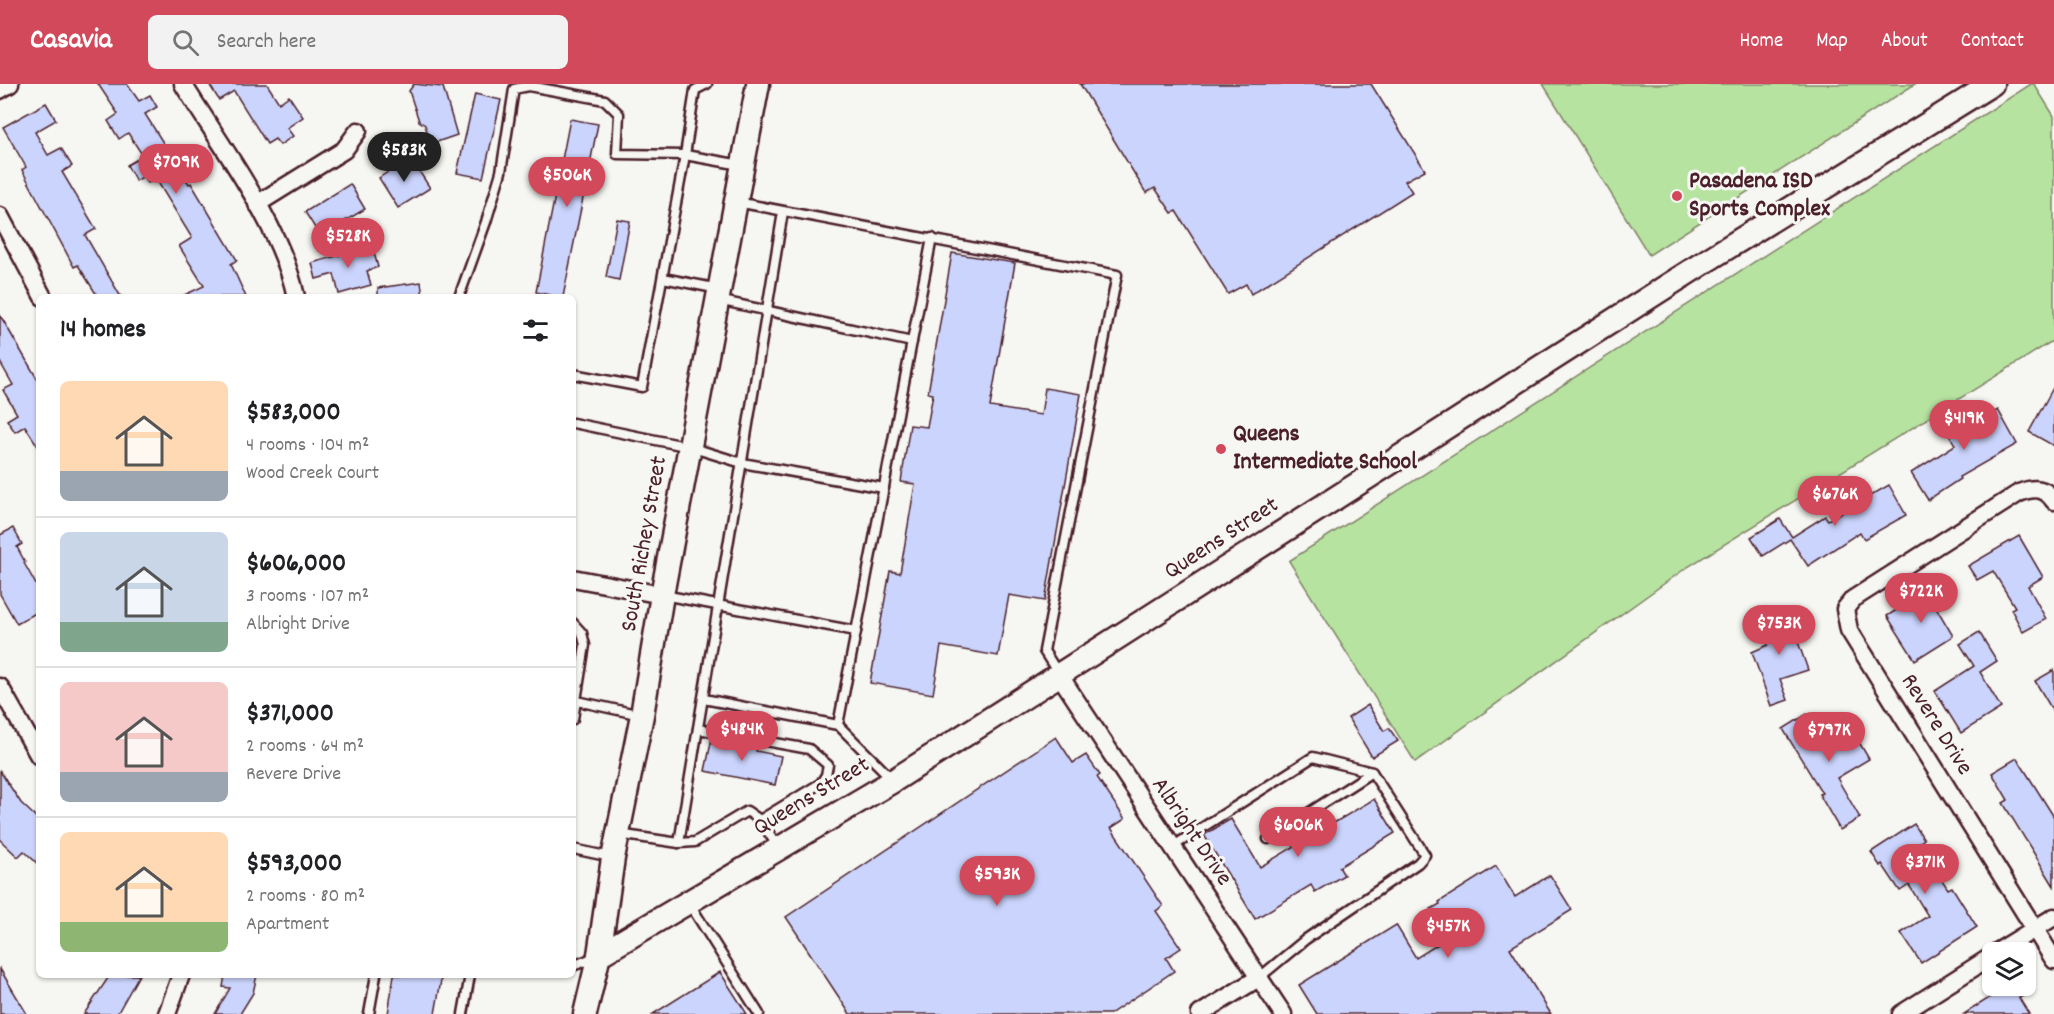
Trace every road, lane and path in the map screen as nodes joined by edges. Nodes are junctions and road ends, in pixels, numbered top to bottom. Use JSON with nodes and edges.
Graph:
{"nodes":[{"id":1,"x":10,"y":84,"type":"edge"},
{"id":2,"x":183,"y":84,"type":"edge"},
{"id":3,"x":707,"y":84,"type":"edge"},
{"id":4,"x":1992,"y":84,"type":"edge"},
{"id":5,"x":755,"y":85,"type":"edge"},
{"id":6,"x":0,"y":90,"type":"edge"},
{"id":7,"x":358,"y":130,"type":"dead end"},
{"id":8,"x":685,"y":155,"type":"junction"},
{"id":9,"x":744,"y":165,"type":"junction"},
{"id":10,"x":737,"y":202,"type":"junction"},
{"id":11,"x":257,"y":204,"type":"junction"},
{"id":12,"x":783,"y":212,"type":"junction"},
{"id":13,"x":0,"y":216,"type":"edge"},
{"id":14,"x":932,"y":238,"type":"junction"},
{"id":15,"x":663,"y":278,"type":"junction"},
{"id":16,"x":41,"y":294,"type":"edge"},
{"id":17,"x":295,"y":294,"type":"edge"},
{"id":18,"x":460,"y":294,"type":"edge"},
{"id":19,"x":719,"y":294,"type":"junction"},
{"id":20,"x":767,"y":311,"type":"junction"},
{"id":21,"x":912,"y":342,"type":"junction"},
{"id":22,"x":576,"y":375,"type":"edge"},
{"id":23,"x":576,"y":424,"type":"edge"},
{"id":24,"x":690,"y":447,"type":"junction"},
{"id":25,"x":742,"y":463,"type":"junction"},
{"id":26,"x":884,"y":488,"type":"junction"},
{"id":27,"x":2054,"y":501,"type":"edge"},
{"id":28,"x":576,"y":579,"type":"edge"},
{"id":29,"x":662,"y":595,"type":"junction"},
{"id":30,"x":719,"y":604,"type":"junction"},
{"id":31,"x":576,"y":626,"type":"edge"},
{"id":32,"x":856,"y":631,"type":"junction"},
{"id":33,"x":1060,"y":676,"type":"junction"},
{"id":34,"x":0,"y":687,"type":"edge"},
{"id":35,"x":704,"y":699,"type":"junction"},
{"id":36,"x":577,"y":701,"type":"junction"},
{"id":37,"x":576,"y":706,"type":"edge"},
{"id":38,"x":642,"y":715,"type":"junction"},
{"id":39,"x":838,"y":725,"type":"junction"},
{"id":40,"x":698,"y":729,"type":"junction"},
{"id":41,"x":36,"y":751,"type":"edge"},
{"id":42,"x":1372,"y":772,"type":"junction"},
{"id":43,"x":893,"y":781,"type":"junction"},
{"id":44,"x":760,"y":820,"type":"junction"},
{"id":45,"x":618,"y":834,"type":"junction"},
{"id":46,"x":1268,"y":839,"type":"dead end"},
{"id":47,"x":679,"y":843,"type":"junction"},
{"id":48,"x":1172,"y":847,"type":"junction"},
{"id":49,"x":779,"y":848,"type":"junction"},
{"id":50,"x":576,"y":850,"type":"edge"},
{"id":51,"x":613,"y":858,"type":"junction"},
{"id":52,"x":688,"y":902,"type":"junction"},
{"id":53,"x":2054,"y":917,"type":"edge"},
{"id":54,"x":2034,"y":929,"type":"junction"},
{"id":55,"x":2013,"y":942,"type":"edge"},
{"id":56,"x":599,"y":955,"type":"junction"},
{"id":57,"x":2054,"y":960,"type":"edge"},
{"id":58,"x":1982,"y":962,"type":"edge"},
{"id":59,"x":576,"y":965,"type":"edge"},
{"id":60,"x":1260,"y":977,"type":"junction"},
{"id":61,"x":180,"y":978,"type":"edge"},
{"id":62,"x":375,"y":978,"type":"edge"},
{"id":63,"x":469,"y":978,"type":"edge"},
{"id":64,"x":167,"y":1014,"type":"edge"},
{"id":65,"x":369,"y":1014,"type":"edge"},
{"id":66,"x":463,"y":1014,"type":"edge"},
{"id":67,"x":585,"y":1014,"type":"edge"},
{"id":68,"x":759,"y":1014,"type":"edge"},
{"id":69,"x":1200,"y":1014,"type":"edge"},
{"id":70,"x":1283,"y":1014,"type":"edge"},
{"id":71,"x":1901,"y":1014,"type":"edge"}],
"edges":[{"from":1,"to":6,"type":"street"},
{"from":2,"to":11,"type":"street"},
{"from":3,"to":8,"type":"lane"},
{"from":4,"to":33,"type":"street","name":"Queens Street"},
{"from":5,"to":9,"type":"street","name":"South Richey Street"},
{"from":7,"to":11,"type":"street"},
{"from":8,"to":9,"type":"lane"},
{"from":8,"to":15,"type":"lane"},
{"from":8,"to":18,"type":"lane"},
{"from":9,"to":10,"type":"street","name":"South Richey Street"},
{"from":10,"to":12,"type":"lane"},
{"from":10,"to":19,"type":"street","name":"South Richey Street"},
{"from":11,"to":17,"type":"street"},
{"from":12,"to":14,"type":"lane"},
{"from":12,"to":20,"type":"lane"},
{"from":13,"to":16,"type":"street"},
{"from":14,"to":21,"type":"lane"},
{"from":14,"to":33,"type":"lane"},
{"from":15,"to":19,"type":"lane"},
{"from":15,"to":22,"type":"lane"},
{"from":19,"to":20,"type":"lane"},
{"from":19,"to":24,"type":"street","name":"South Richey Street"},
{"from":20,"to":21,"type":"lane"},
{"from":20,"to":25,"type":"lane"},
{"from":21,"to":26,"type":"lane"},
{"from":23,"to":24,"type":"lane"},
{"from":24,"to":25,"type":"lane"},
{"from":24,"to":29,"type":"street","name":"South Richey Street"},
{"from":25,"to":26,"type":"lane"},
{"from":25,"to":30,"type":"lane"},
{"from":26,"to":32,"type":"lane"},
{"from":27,"to":54,"type":"street","name":"Revere Drive"},
{"from":28,"to":29,"type":"street"},
{"from":29,"to":30,"type":"lane"},
{"from":29,"to":38,"type":"street","name":"South Richey Street"},
{"from":30,"to":32,"type":"lane"},
{"from":30,"to":35,"type":"lane"},
{"from":31,"to":36,"type":"lane"},
{"from":32,"to":39,"type":"lane"},
{"from":33,"to":43,"type":"street","name":"Queens Street"},
{"from":33,"to":48,"type":"street","name":"Albright Drive"},
{"from":34,"to":41,"type":"street"},
{"from":35,"to":39,"type":"lane"},
{"from":35,"to":40,"type":"lane"},
{"from":36,"to":37,"type":"lane"},
{"from":36,"to":38,"type":"lane"},
{"from":38,"to":45,"type":"street","name":"South Richey Street"},
{"from":39,"to":43,"type":"lane"},
{"from":40,"to":44,"type":"lane"},
{"from":40,"to":47,"type":"lane"},
{"from":42,"to":46,"type":"lane"},
{"from":42,"to":48,"type":"lane"},
{"from":42,"to":60,"type":"lane"},
{"from":43,"to":49,"type":"street","name":"Queens Street"},
{"from":44,"to":47,"type":"lane"},
{"from":44,"to":49,"type":"lane"},
{"from":45,"to":47,"type":"lane"},
{"from":45,"to":51,"type":"street","name":"South Richey Street"},
{"from":48,"to":60,"type":"street","name":"Albright Drive"},
{"from":49,"to":52,"type":"street","name":"Queens Street"},
{"from":50,"to":51,"type":"lane"},
{"from":51,"to":56,"type":"street","name":"South Richey Street"},
{"from":52,"to":56,"type":"street","name":"Queens Street"},
{"from":52,"to":68,"type":"lane"},
{"from":53,"to":54,"type":"street"},
{"from":54,"to":55,"type":"street"},
{"from":54,"to":57,"type":"street","name":"Revere Drive"},
{"from":56,"to":59,"type":"lane"},
{"from":56,"to":67,"type":"street","name":"South Richey Street"},
{"from":58,"to":71,"type":"street"},
{"from":60,"to":69,"type":"street"},
{"from":60,"to":70,"type":"street","name":"Albright Drive"},
{"from":61,"to":64,"type":"street"},
{"from":62,"to":65,"type":"lane"},
{"from":63,"to":66,"type":"lane"}]}
